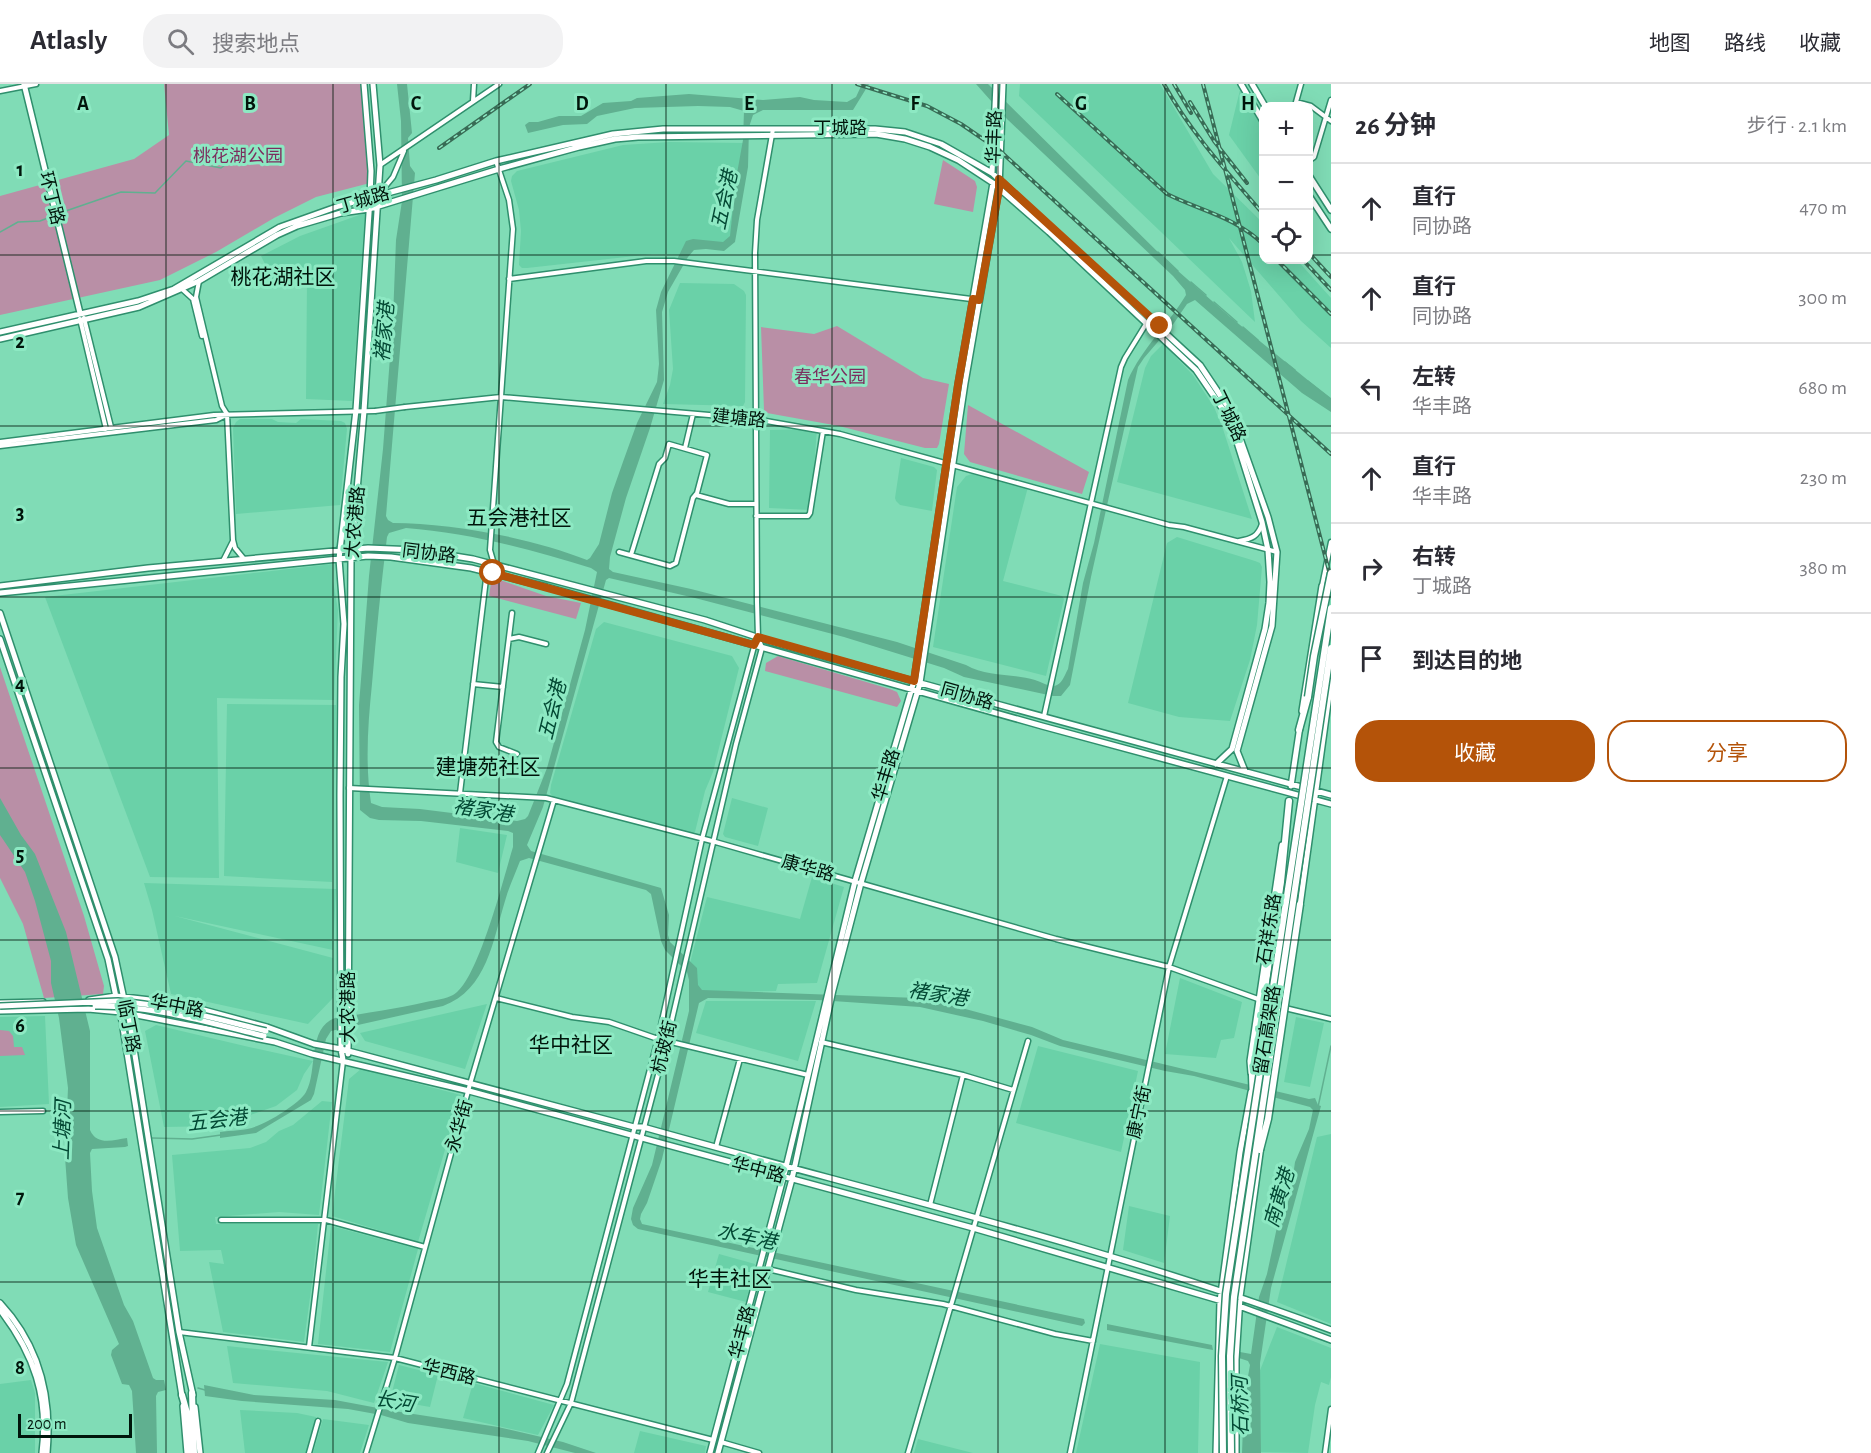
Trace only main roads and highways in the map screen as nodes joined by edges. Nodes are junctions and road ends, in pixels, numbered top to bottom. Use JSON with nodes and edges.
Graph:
{"nodes":[{"id":1,"x":364,"y":84,"type":"edge"},
{"id":2,"x":372,"y":84,"type":"edge"},
{"id":3,"x":1003,"y":84,"type":"edge"},
{"id":4,"x":1240,"y":84,"type":"edge"},
{"id":5,"x":1252,"y":84,"type":"edge"},
{"id":6,"x":24,"y":85,"type":"edge"},
{"id":7,"x":996,"y":85,"type":"edge"},
{"id":8,"x":1263,"y":102,"type":"edge"},
{"id":9,"x":1259,"y":116,"type":"edge"},
{"id":10,"x":753,"y":131,"type":"junction"},
{"id":11,"x":742,"y":132,"type":"junction"},
{"id":12,"x":992,"y":173,"type":"junction"},
{"id":13,"x":999,"y":179,"type":"junction"},
{"id":14,"x":1313,"y":182,"type":"edge"},
{"id":15,"x":993,"y":183,"type":"junction"},
{"id":16,"x":999,"y":189,"type":"junction"},
{"id":17,"x":377,"y":196,"type":"junction"},
{"id":18,"x":370,"y":198,"type":"junction"},
{"id":19,"x":1313,"y":202,"type":"edge"},
{"id":20,"x":378,"y":206,"type":"junction"},
{"id":21,"x":369,"y":209,"type":"junction"},
{"id":22,"x":1331,"y":210,"type":"edge"},
{"id":23,"x":1331,"y":229,"type":"edge"},
{"id":24,"x":976,"y":299,"type":"junction"},
{"id":25,"x":80,"y":313,"type":"junction"},
{"id":26,"x":1158,"y":329,"type":"junction"},
{"id":27,"x":0,"y":332,"type":"edge"},
{"id":28,"x":1167,"y":337,"type":"junction"},
{"id":29,"x":0,"y":339,"type":"edge"},
{"id":30,"x":352,"y":549,"type":"junction"},
{"id":31,"x":340,"y":551,"type":"junction"},
{"id":32,"x":351,"y":558,"type":"junction"},
{"id":33,"x":339,"y":559,"type":"junction"},
{"id":34,"x":1331,"y":573,"type":"edge"},
{"id":35,"x":0,"y":586,"type":"edge"},
{"id":36,"x":1322,"y":586,"type":"road end"},
{"id":37,"x":0,"y":593,"type":"edge"},
{"id":38,"x":1331,"y":608,"type":"edge"},
{"id":39,"x":0,"y":613,"type":"edge"},
{"id":40,"x":0,"y":639,"type":"edge"},
{"id":41,"x":923,"y":645,"type":"junction"},
{"id":42,"x":1331,"y":648,"type":"edge"},
{"id":43,"x":1331,"y":681,"type":"edge"},
{"id":44,"x":917,"y":682,"type":"junction"},
{"id":45,"x":915,"y":690,"type":"junction"},
{"id":46,"x":1329,"y":706,"type":"edge"},
{"id":47,"x":1299,"y":730,"type":"junction"},
{"id":48,"x":1216,"y":764,"type":"junction"},
{"id":49,"x":1245,"y":771,"type":"junction"},
{"id":50,"x":1291,"y":784,"type":"junction"},
{"id":51,"x":1316,"y":792,"type":"junction"},
{"id":52,"x":1290,"y":793,"type":"junction"},
{"id":53,"x":1331,"y":795,"type":"edge"},
{"id":54,"x":1315,"y":800,"type":"junction"},
{"id":55,"x":1289,"y":801,"type":"junction"},
{"id":56,"x":1331,"y":804,"type":"edge"},
{"id":57,"x":1300,"y":904,"type":"junction"},
{"id":58,"x":116,"y":996,"type":"junction"},
{"id":59,"x":124,"y":996,"type":"junction"},
{"id":60,"x":827,"y":1003,"type":"junction"},
{"id":61,"x":0,"y":1007,"type":"edge"},
{"id":62,"x":121,"y":1012,"type":"junction"},
{"id":63,"x":129,"y":1014,"type":"junction"},
{"id":64,"x":279,"y":1032,"type":"junction"},
{"id":65,"x":265,"y":1033,"type":"junction"},
{"id":66,"x":1280,"y":1040,"type":"junction"},
{"id":67,"x":275,"y":1042,"type":"junction"},
{"id":68,"x":341,"y":1049,"type":"junction"},
{"id":69,"x":349,"y":1052,"type":"junction"},
{"id":70,"x":344,"y":1060,"type":"junction"},
{"id":71,"x":1253,"y":1128,"type":"junction"},
{"id":72,"x":786,"y":1167,"type":"junction"},
{"id":73,"x":793,"y":1169,"type":"junction"},
{"id":74,"x":784,"y":1177,"type":"junction"},
{"id":75,"x":792,"y":1179,"type":"junction"},
{"id":76,"x":1250,"y":1195,"type":"junction"},
{"id":77,"x":1221,"y":1291,"type":"junction"},
{"id":78,"x":1240,"y":1297,"type":"junction"},
{"id":79,"x":1220,"y":1301,"type":"junction"},
{"id":80,"x":0,"y":1304,"type":"edge"},
{"id":81,"x":1239,"y":1306,"type":"junction"},
{"id":82,"x":0,"y":1310,"type":"edge"},
{"id":83,"x":1331,"y":1330,"type":"edge"},
{"id":84,"x":1331,"y":1340,"type":"edge"},
{"id":85,"x":192,"y":1393,"type":"junction"},
{"id":86,"x":182,"y":1395,"type":"junction"},
{"id":87,"x":191,"y":1420,"type":"junction"},
{"id":88,"x":44,"y":1453,"type":"edge"},
{"id":89,"x":191,"y":1453,"type":"edge"},
{"id":90,"x":200,"y":1453,"type":"edge"},
{"id":91,"x":710,"y":1453,"type":"edge"},
{"id":92,"x":718,"y":1453,"type":"edge"},
{"id":93,"x":1216,"y":1453,"type":"edge"},
{"id":94,"x":1223,"y":1453,"type":"edge"},
{"id":95,"x":1231,"y":1453,"type":"edge"},
{"id":96,"x":1236,"y":1453,"type":"edge"}],
"edges":[{"from":1,"to":18,"type":"main road","name":"大农港路"},
{"from":2,"to":17,"type":"main road","name":"大农港路"},
{"from":3,"to":13,"type":"main road","name":"华丰路"},
{"from":4,"to":9,"type":"main road"},
{"from":5,"to":8,"type":"main road"},
{"from":6,"to":25,"type":"main road","name":"环丁路"},
{"from":7,"to":12,"type":"main road","name":"华丰路"},
{"from":10,"to":11,"type":"main road","name":"丁城路"},
{"from":10,"to":12,"type":"main road","name":"丁城路"},
{"from":10,"to":15,"type":"main road","name":"丁城路"},
{"from":11,"to":17,"type":"main road","name":"丁城路"},
{"from":11,"to":20,"type":"main road","name":"丁城路"},
{"from":12,"to":13,"type":"main road","name":"丁城路"},
{"from":12,"to":15,"type":"main road","name":"华丰路"},
{"from":13,"to":16,"type":"main road","name":"华丰路"},
{"from":13,"to":26,"type":"main road","name":"丁城路"},
{"from":14,"to":22,"type":"main road"},
{"from":15,"to":16,"type":"main road","name":"丁城路"},
{"from":15,"to":24,"type":"main road","name":"华丰路"},
{"from":16,"to":24,"type":"main road","name":"华丰路"},
{"from":16,"to":26,"type":"main road","name":"丁城路"},
{"from":17,"to":18,"type":"main road","name":"丁城路"},
{"from":17,"to":20,"type":"main road","name":"大农港路"},
{"from":18,"to":21,"type":"main road","name":"大农港路"},
{"from":18,"to":25,"type":"main road","name":"丁城路"},
{"from":19,"to":23,"type":"main road"},
{"from":20,"to":21,"type":"main road","name":"丁城路"},
{"from":20,"to":30,"type":"main road","name":"大农港路"},
{"from":21,"to":29,"type":"main road","name":"丁城路"},
{"from":21,"to":31,"type":"main road","name":"大农港路"},
{"from":24,"to":41,"type":"main road","name":"华丰路"},
{"from":24,"to":41,"type":"main road","name":"华丰路"},
{"from":25,"to":27,"type":"main road","name":"丁城路"},
{"from":26,"to":28,"type":"main road","name":"丁城路"},
{"from":28,"to":48,"type":"main road","name":"丁城路"},
{"from":28,"to":49,"type":"main road","name":"丁城路"},
{"from":30,"to":31,"type":"main road","name":"同协路"},
{"from":30,"to":32,"type":"main road","name":"大农港路"},
{"from":30,"to":44,"type":"main road","name":"同协路"},
{"from":31,"to":33,"type":"main road","name":"大农港路"},
{"from":31,"to":35,"type":"main road","name":"同协路"},
{"from":32,"to":33,"type":"main road","name":"同协路"},
{"from":32,"to":45,"type":"main road","name":"同协路"},
{"from":32,"to":69,"type":"main road","name":"大农港路"},
{"from":33,"to":37,"type":"main road","name":"同协路"},
{"from":33,"to":68,"type":"main road","name":"大农港路"},
{"from":34,"to":47,"type":"highway","bridge":true},
{"from":36,"to":47,"type":"main road","name":"石祥东路"},
{"from":38,"to":71,"type":"highway","name":"留石高架路","bridge":true},
{"from":39,"to":59,"type":"main road","name":"临丁路"},
{"from":40,"to":58,"type":"main road","name":"临丁路"},
{"from":41,"to":44,"type":"main road","name":"华丰路"},
{"from":42,"to":76,"type":"highway","name":"留石高架路","bridge":true},
{"from":43,"to":46,"type":"main road","name":"石祥东路"},
{"from":44,"to":45,"type":"main road","name":"华丰路"},
{"from":44,"to":48,"type":"main road","name":"同协路"},
{"from":45,"to":52,"type":"main road","name":"同协路"},
{"from":45,"to":60,"type":"main road","name":"华丰路"},
{"from":46,"to":51,"type":"main road","name":"石祥东路"},
{"from":47,"to":50,"type":"main road","name":"石祥东路"},
{"from":48,"to":49,"type":"main road","name":"同协路"},
{"from":49,"to":50,"type":"main road","name":"同协路"},
{"from":50,"to":51,"type":"main road","name":"同协路"},
{"from":50,"to":52,"type":"main road","name":"石祥东路"},
{"from":51,"to":53,"type":"main road","name":"同协路"},
{"from":51,"to":54,"type":"main road","name":"石祥东路"},
{"from":52,"to":54,"type":"main road","name":"同协路"},
{"from":52,"to":55,"type":"main road","name":"石祥东路"},
{"from":54,"to":56,"type":"main road","name":"同协路"},
{"from":54,"to":57,"type":"main road","name":"石祥东路"},
{"from":55,"to":71,"type":"highway","bridge":true},
{"from":55,"to":77,"type":"main road","name":"石祥东路"},
{"from":57,"to":66,"type":"highway","bridge":true},
{"from":57,"to":66,"type":"main road","name":"石祥东路"},
{"from":58,"to":59,"type":"main road","name":"华中路"},
{"from":58,"to":61,"type":"main road","name":"华中路","bridge":true},
{"from":58,"to":62,"type":"main road","name":"临丁路"},
{"from":59,"to":63,"type":"main road","name":"临丁路"},
{"from":59,"to":64,"type":"main road","name":"华中路"},
{"from":60,"to":72,"type":"main road","name":"华丰路"},
{"from":60,"to":73,"type":"main road","name":"华丰路"},
{"from":61,"to":62,"type":"main road","name":"华中路"},
{"from":61,"to":65,"type":"main road","name":"华中路","bridge":true},
{"from":62,"to":63,"type":"main road","name":"华中路"},
{"from":62,"to":86,"type":"main road","name":"临丁路"},
{"from":63,"to":67,"type":"main road","name":"华中路"},
{"from":63,"to":85,"type":"main road","name":"临丁路"},
{"from":64,"to":65,"type":"main road","name":"华中路"},
{"from":64,"to":68,"type":"main road","name":"华中路"},
{"from":65,"to":67,"type":"main road","name":"华中路"},
{"from":66,"to":76,"type":"highway","bridge":true},
{"from":66,"to":78,"type":"main road","name":"石祥东路","bridge":true},
{"from":67,"to":70,"type":"main road","name":"华中路"},
{"from":68,"to":69,"type":"main road","name":"华中路"},
{"from":68,"to":70,"type":"main road","name":"大农港路"},
{"from":69,"to":70,"type":"main road","name":"大农港路"},
{"from":69,"to":72,"type":"main road","name":"华中路"},
{"from":70,"to":74,"type":"main road","name":"华中路"},
{"from":71,"to":94,"type":"highway","name":"留石高架路","bridge":true},
{"from":72,"to":73,"type":"main road","name":"华中路"},
{"from":72,"to":74,"type":"main road","name":"华丰路"},
{"from":73,"to":75,"type":"main road","name":"华丰路"},
{"from":73,"to":77,"type":"main road","name":"华中路"},
{"from":74,"to":75,"type":"main road","name":"华中路"},
{"from":74,"to":91,"type":"main road","name":"华丰路"},
{"from":75,"to":79,"type":"main road","name":"华中路"},
{"from":75,"to":92,"type":"main road","name":"华丰路"},
{"from":76,"to":95,"type":"highway","name":"留石高架路","bridge":true},
{"from":77,"to":78,"type":"main road","name":"华中路"},
{"from":77,"to":79,"type":"main road","name":"石祥东路"},
{"from":78,"to":81,"type":"main road","name":"石祥东路"},
{"from":78,"to":83,"type":"main road","name":"华中路"},
{"from":79,"to":81,"type":"main road","name":"华中路"},
{"from":79,"to":93,"type":"main road","name":"石祥东路"},
{"from":80,"to":88,"type":"main road"},
{"from":81,"to":84,"type":"main road","name":"华中路"},
{"from":81,"to":96,"type":"main road","name":"石祥东路"},
{"from":82,"to":88,"type":"main road"},
{"from":85,"to":87,"type":"highway"},
{"from":85,"to":90,"type":"main road","name":"临丁路"},
{"from":86,"to":87,"type":"highway"},
{"from":86,"to":89,"type":"main road","name":"临丁路"},
{"from":87,"to":89,"type":"highway"}]}
